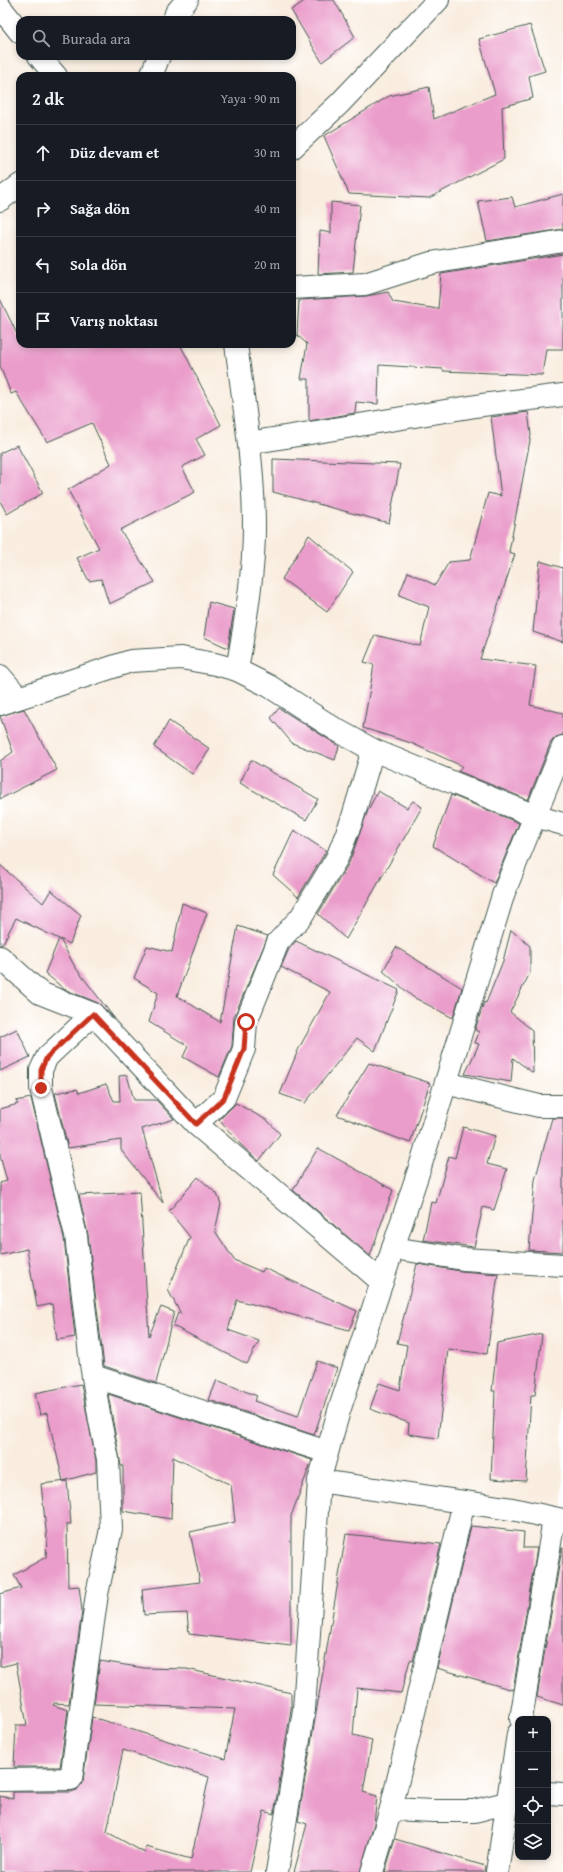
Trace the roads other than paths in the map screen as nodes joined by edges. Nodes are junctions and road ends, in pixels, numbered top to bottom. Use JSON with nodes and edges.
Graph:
{"nodes":[{"id":1,"x":187,"y":0,"type":"edge"},
{"id":2,"x":438,"y":0,"type":"edge"},
{"id":3,"x":0,"y":7,"type":"edge"},
{"id":4,"x":175,"y":16,"type":"edge"},
{"id":5,"x":16,"y":27,"type":"edge"},
{"id":6,"x":42,"y":60,"type":"edge"},
{"id":7,"x":157,"y":60,"type":"edge"},
{"id":8,"x":53,"y":72,"type":"edge"},
{"id":9,"x":153,"y":72,"type":"edge"},
{"id":10,"x":296,"y":144,"type":"edge"},
{"id":11,"x":16,"y":188,"type":"edge"},
{"id":12,"x":0,"y":200,"type":"edge"},
{"id":13,"x":563,"y":242,"type":"edge"},
{"id":14,"x":296,"y":288,"type":"edge"},
{"id":15,"x":237,"y":348,"type":"edge"},
{"id":16,"x":563,"y":395,"type":"edge"},
{"id":17,"x":249,"y":443,"type":"junction"},
{"id":18,"x":237,"y":670,"type":"junction"},
{"id":19,"x":0,"y":676,"type":"edge"},
{"id":20,"x":9,"y":701,"type":"edge"},
{"id":21,"x":563,"y":747,"type":"edge"},
{"id":22,"x":373,"y":750,"type":"junction"},
{"id":23,"x":535,"y":816,"type":"junction"},
{"id":24,"x":563,"y":824,"type":"edge"},
{"id":25,"x":0,"y":956,"type":"edge"},
{"id":26,"x":93,"y":1014,"type":"junction"},
{"id":27,"x":446,"y":1083,"type":"junction"},
{"id":28,"x":563,"y":1106,"type":"edge"},
{"id":29,"x":196,"y":1124,"type":"junction"},
{"id":30,"x":393,"y":1248,"type":"junction"},
{"id":31,"x":563,"y":1265,"type":"edge"},
{"id":32,"x":382,"y":1282,"type":"junction"},
{"id":33,"x":93,"y":1376,"type":"junction"},
{"id":34,"x":328,"y":1452,"type":"junction"},
{"id":35,"x":319,"y":1481,"type":"junction"},
{"id":36,"x":464,"y":1502,"type":"junction"},
{"id":37,"x":558,"y":1519,"type":"edge"},
{"id":38,"x":521,"y":1716,"type":"edge"},
{"id":39,"x":516,"y":1752,"type":"edge"},
{"id":40,"x":0,"y":1780,"type":"edge"},
{"id":41,"x":551,"y":1793,"type":"edge"},
{"id":42,"x":563,"y":1794,"type":"edge"},
{"id":43,"x":512,"y":1801,"type":"edge"},
{"id":44,"x":391,"y":1809,"type":"junction"},
{"id":45,"x":276,"y":1872,"type":"edge"},
{"id":46,"x":372,"y":1872,"type":"edge"},
{"id":47,"x":498,"y":1872,"type":"edge"}],
"edges":[{"from":1,"to":4,"type":"street"},
{"from":2,"to":10,"type":"street"},
{"from":3,"to":5,"type":"street"},
{"from":6,"to":8,"type":"street"},
{"from":7,"to":9,"type":"street"},
{"from":11,"to":12,"type":"street"},
{"from":13,"to":14,"type":"street"},
{"from":15,"to":17,"type":"street"},
{"from":16,"to":17,"type":"street"},
{"from":17,"to":18,"type":"street"},
{"from":18,"to":20,"type":"street"},
{"from":18,"to":22,"type":"street"},
{"from":19,"to":20,"type":"street"},
{"from":21,"to":23,"type":"street"},
{"from":22,"to":23,"type":"street"},
{"from":22,"to":29,"type":"street"},
{"from":23,"to":24,"type":"street"},
{"from":23,"to":27,"type":"street"},
{"from":25,"to":26,"type":"street"},
{"from":26,"to":29,"type":"street"},
{"from":26,"to":33,"type":"street"},
{"from":27,"to":28,"type":"street"},
{"from":27,"to":30,"type":"street"},
{"from":29,"to":32,"type":"street"},
{"from":30,"to":31,"type":"street"},
{"from":30,"to":32,"type":"street"},
{"from":32,"to":34,"type":"street"},
{"from":33,"to":34,"type":"street"},
{"from":33,"to":40,"type":"street"},
{"from":34,"to":35,"type":"street"},
{"from":35,"to":36,"type":"street"},
{"from":35,"to":45,"type":"street"},
{"from":36,"to":37,"type":"street"},
{"from":36,"to":44,"type":"street"},
{"from":37,"to":38,"type":"street"},
{"from":39,"to":43,"type":"street"},
{"from":41,"to":42,"type":"street"},
{"from":43,"to":44,"type":"street"},
{"from":43,"to":47,"type":"street"},
{"from":44,"to":46,"type":"street"}]}
